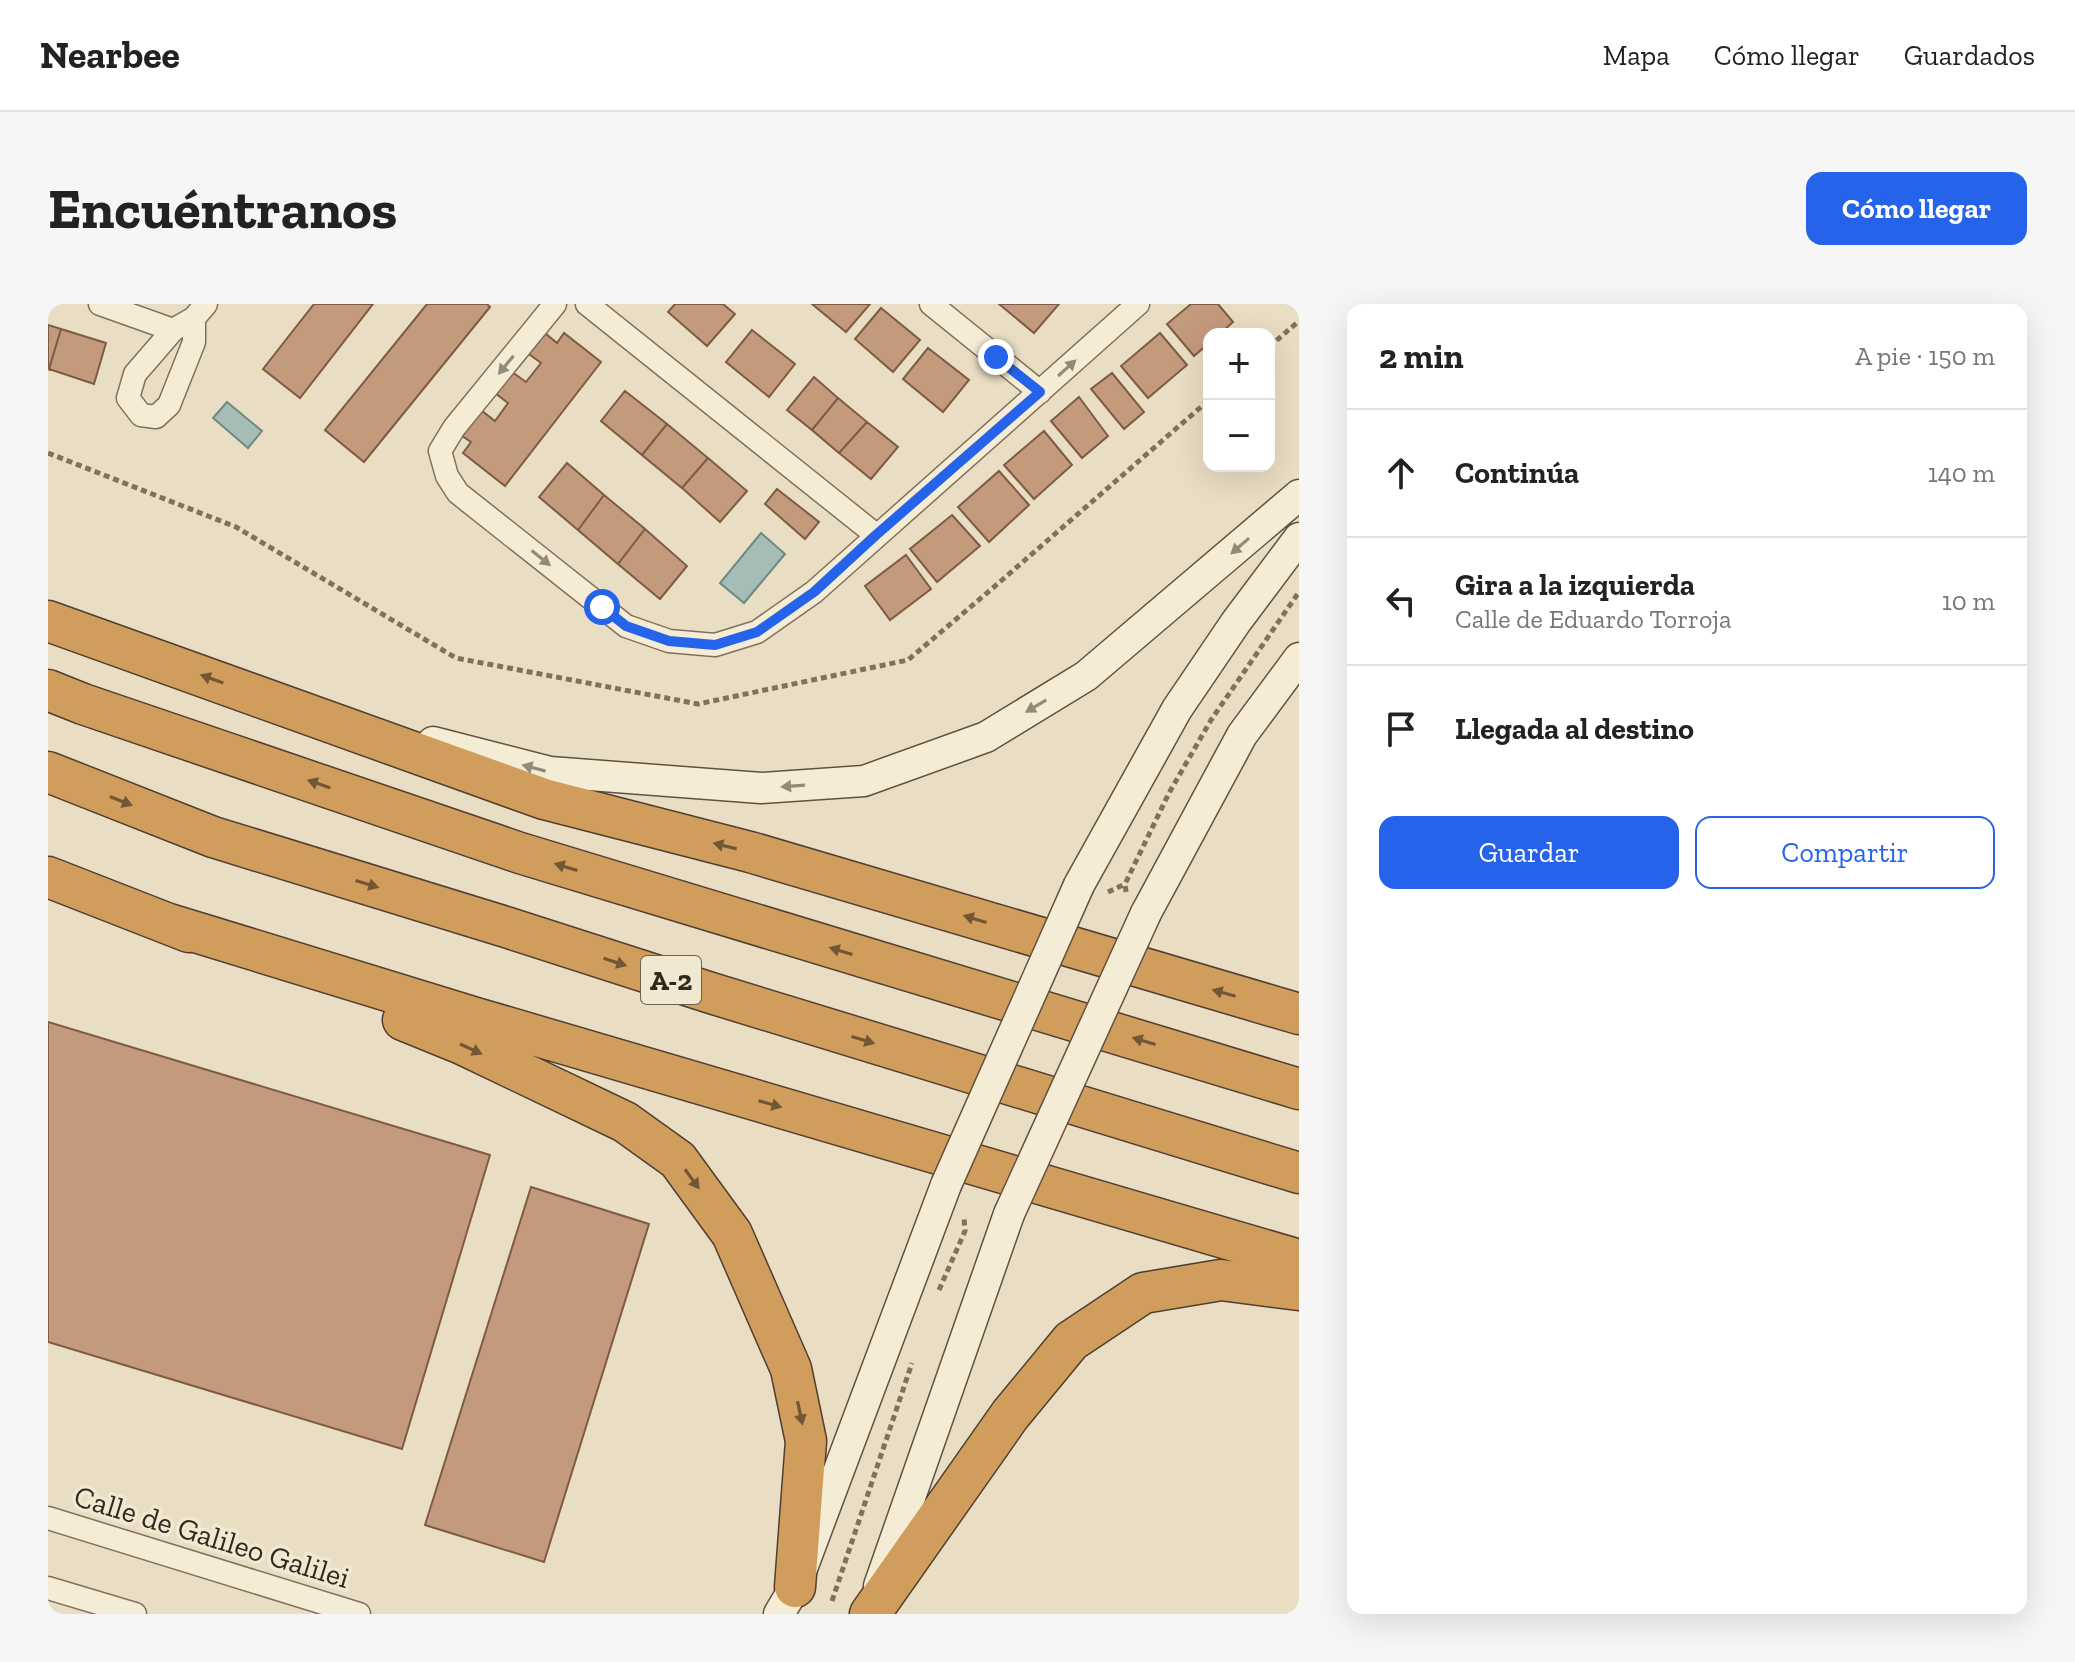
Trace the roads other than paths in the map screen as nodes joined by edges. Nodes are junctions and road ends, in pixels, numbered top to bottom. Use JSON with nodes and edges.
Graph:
{"nodes":[{"id":1,"x":100,"y":304,"type":"edge"},
{"id":2,"x":555,"y":304,"type":"edge"},
{"id":3,"x":587,"y":304,"type":"edge"},
{"id":4,"x":931,"y":304,"type":"edge"},
{"id":5,"x":1138,"y":304,"type":"edge"},
{"id":6,"x":200,"y":311,"type":"edge"},
{"id":7,"x":173,"y":330,"type":"junction"},
{"id":8,"x":1040,"y":392,"type":"junction"},
{"id":9,"x":1299,"y":495,"type":"edge"},
{"id":10,"x":876,"y":535,"type":"junction"},
{"id":11,"x":1299,"y":538,"type":"edge"},
{"id":12,"x":48,"y":621,"type":"edge"},
{"id":13,"x":1299,"y":658,"type":"edge"},
{"id":14,"x":48,"y":684,"type":"edge"},
{"id":15,"x":66,"y":697,"type":"edge"},
{"id":16,"x":262,"y":697,"type":"junction"},
{"id":17,"x":48,"y":772,"type":"edge"},
{"id":18,"x":48,"y":877,"type":"edge"},
{"id":19,"x":166,"y":923,"type":"junction"},
{"id":20,"x":1299,"y":1014,"type":"edge"},
{"id":21,"x":1299,"y":1089,"type":"edge"},
{"id":22,"x":1299,"y":1173,"type":"edge"},
{"id":23,"x":1299,"y":1260,"type":"edge"},
{"id":24,"x":1299,"y":1290,"type":"edge"},
{"id":25,"x":48,"y":1518,"type":"edge"},
{"id":26,"x":48,"y":1588,"type":"edge"},
{"id":27,"x":787,"y":1600,"type":"edge"},
{"id":28,"x":135,"y":1614,"type":"edge"},
{"id":29,"x":359,"y":1614,"type":"edge"},
{"id":30,"x":870,"y":1614,"type":"edge"}],
"edges":[{"from":1,"to":7,"type":"street"},
{"from":2,"to":10,"type":"street","one_way":true},
{"from":3,"to":10,"type":"street"},
{"from":4,"to":8,"type":"street"},
{"from":8,"to":5,"type":"street","one_way":true},
{"from":6,"to":7,"type":"street"},
{"from":6,"to":7,"type":"street"},
{"from":8,"to":10,"type":"street"},
{"from":9,"to":16,"type":"street","one_way":true},
{"from":11,"to":27,"type":"street","bridge":true},
{"from":16,"to":12,"type":"highway","one_way":true},
{"from":13,"to":30,"type":"street","bridge":true},
{"from":14,"to":15,"type":"highway"},
{"from":21,"to":15,"type":"highway","one_way":true},
{"from":20,"to":16,"type":"highway","one_way":true},
{"from":17,"to":22,"type":"highway","number":"A-2","one_way":true},
{"from":18,"to":19,"type":"highway"},
{"from":19,"to":23,"type":"highway","one_way":true},
{"from":19,"to":27,"type":"highway","one_way":true},
{"from":24,"to":30,"type":"highway"},
{"from":25,"to":29,"type":"street","name":"Calle de Galileo Galilei"},
{"from":26,"to":28,"type":"street"}]}
